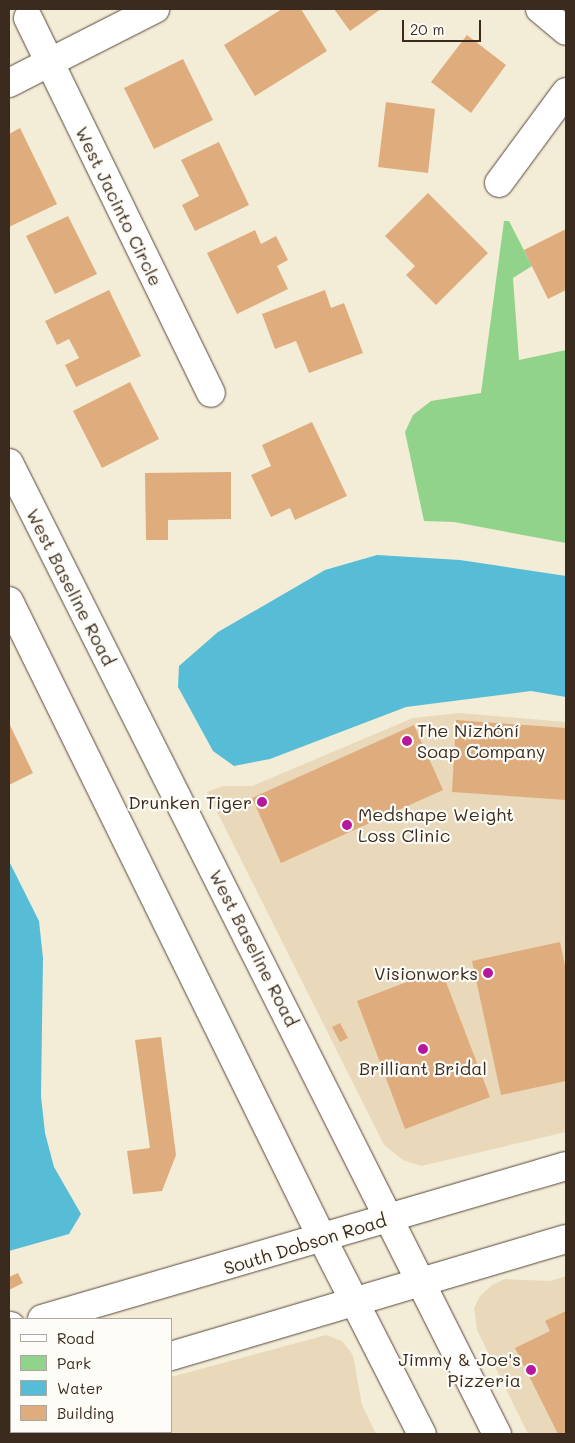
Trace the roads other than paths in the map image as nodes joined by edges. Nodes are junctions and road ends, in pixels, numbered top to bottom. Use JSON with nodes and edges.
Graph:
{"nodes":[{"id":1,"x":155,"y":9,"type":"edge"},
{"id":2,"x":540,"y":9,"type":"edge"},
{"id":3,"x":28,"y":18,"type":"dead end"},
{"id":4,"x":566,"y":31,"type":"edge"},
{"id":5,"x":50,"y":62,"type":"junction"},
{"id":6,"x":9,"y":83,"type":"edge"},
{"id":7,"x":566,"y":92,"type":"edge"},
{"id":8,"x":499,"y":183,"type":"dead end"},
{"id":9,"x":210,"y":393,"type":"dead end"},
{"id":10,"x":9,"y":463,"type":"edge"},
{"id":11,"x":9,"y":601,"type":"edge"},
{"id":12,"x":566,"y":1166,"type":"edge"},
{"id":13,"x":390,"y":1218,"type":"junction"},
{"id":14,"x":322,"y":1238,"type":"junction"},
{"id":15,"x":566,"y":1239,"type":"edge"},
{"id":16,"x":422,"y":1282,"type":"junction"},
{"id":17,"x":354,"y":1301,"type":"junction"},
{"id":18,"x":45,"y":1318,"type":"edge"},
{"id":19,"x":172,"y":1356,"type":"edge"},
{"id":20,"x":422,"y":1434,"type":"edge"},
{"id":21,"x":497,"y":1434,"type":"edge"}],
"edges":[{"from":1,"to":5,"type":"main road"},
{"from":2,"to":4,"type":"main road"},
{"from":3,"to":5,"type":"main road","name":"West Jacinto Circle"},
{"from":5,"to":6,"type":"main road"},
{"from":5,"to":9,"type":"main road","name":"West Jacinto Circle"},
{"from":7,"to":8,"type":"main road"},
{"from":10,"to":13,"type":"main road","name":"West Baseline Road"},
{"from":11,"to":14,"type":"main road"},
{"from":12,"to":13,"type":"main road","name":"South Dobson Road"},
{"from":13,"to":14,"type":"main road","name":"South Dobson Road"},
{"from":13,"to":16,"type":"main road","name":"West Baseline Road"},
{"from":14,"to":17,"type":"main road"},
{"from":14,"to":18,"type":"main road","name":"South Dobson Road"},
{"from":15,"to":16,"type":"main road"},
{"from":16,"to":17,"type":"main road"},
{"from":16,"to":21,"type":"main road","name":"West Baseline Road"},
{"from":17,"to":19,"type":"main road"},
{"from":17,"to":20,"type":"main road"}]}
